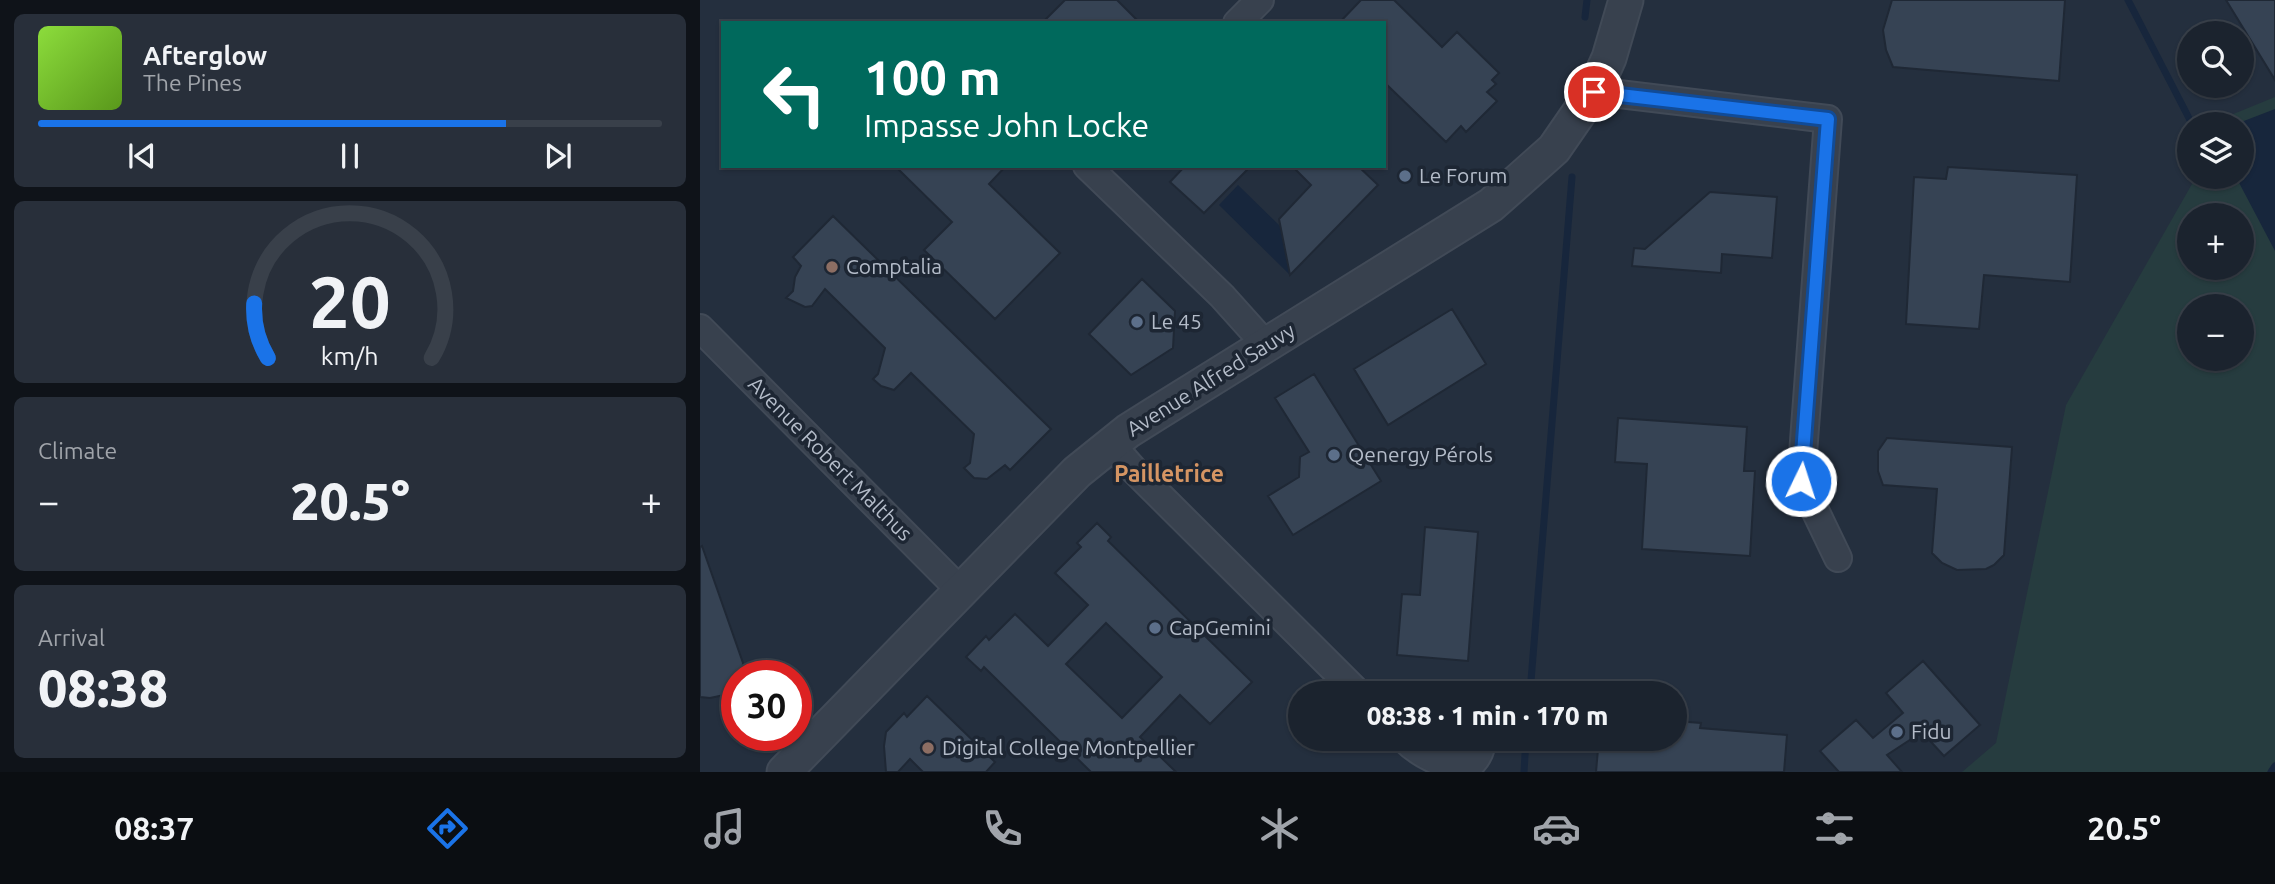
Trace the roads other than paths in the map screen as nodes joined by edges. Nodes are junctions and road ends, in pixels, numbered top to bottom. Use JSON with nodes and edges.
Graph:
{"nodes":[{"id":1,"x":1260,"y":0,"type":"edge"},
{"id":2,"x":1626,"y":0,"type":"edge"},
{"id":3,"x":1239,"y":21,"type":"edge"},
{"id":4,"x":1594,"y":92,"type":"junction"},
{"id":5,"x":1092,"y":168,"type":"edge"},
{"id":6,"x":700,"y":328,"type":"edge"},
{"id":7,"x":1266,"y":345,"type":"junction"},
{"id":8,"x":1111,"y":444,"type":"junction"},
{"id":9,"x":1838,"y":558,"type":"dead end"},
{"id":10,"x":960,"y":590,"type":"junction"},
{"id":11,"x":1346,"y":681,"type":"edge"},
{"id":12,"x":1417,"y":751,"type":"edge"},
{"id":13,"x":1480,"y":751,"type":"edge"},
{"id":14,"x":784,"y":772,"type":"edge"}],
"edges":[{"from":1,"to":3,"type":"street"},
{"from":2,"to":4,"type":"street","name":"Avenue Alfred Sauvy"},
{"from":4,"to":7,"type":"street","name":"Avenue Alfred Sauvy"},
{"from":4,"to":9,"type":"street"},
{"from":5,"to":7,"type":"street"},
{"from":6,"to":10,"type":"street","name":"Avenue Robert Malthus"},
{"from":7,"to":8,"type":"street","name":"Avenue Alfred Sauvy"},
{"from":8,"to":10,"type":"street","name":"Avenue Alfred Sauvy"},
{"from":8,"to":11,"type":"street"},
{"from":10,"to":14,"type":"street","name":"Avenue Alfred Sauvy"},
{"from":12,"to":13,"type":"street"}]}
